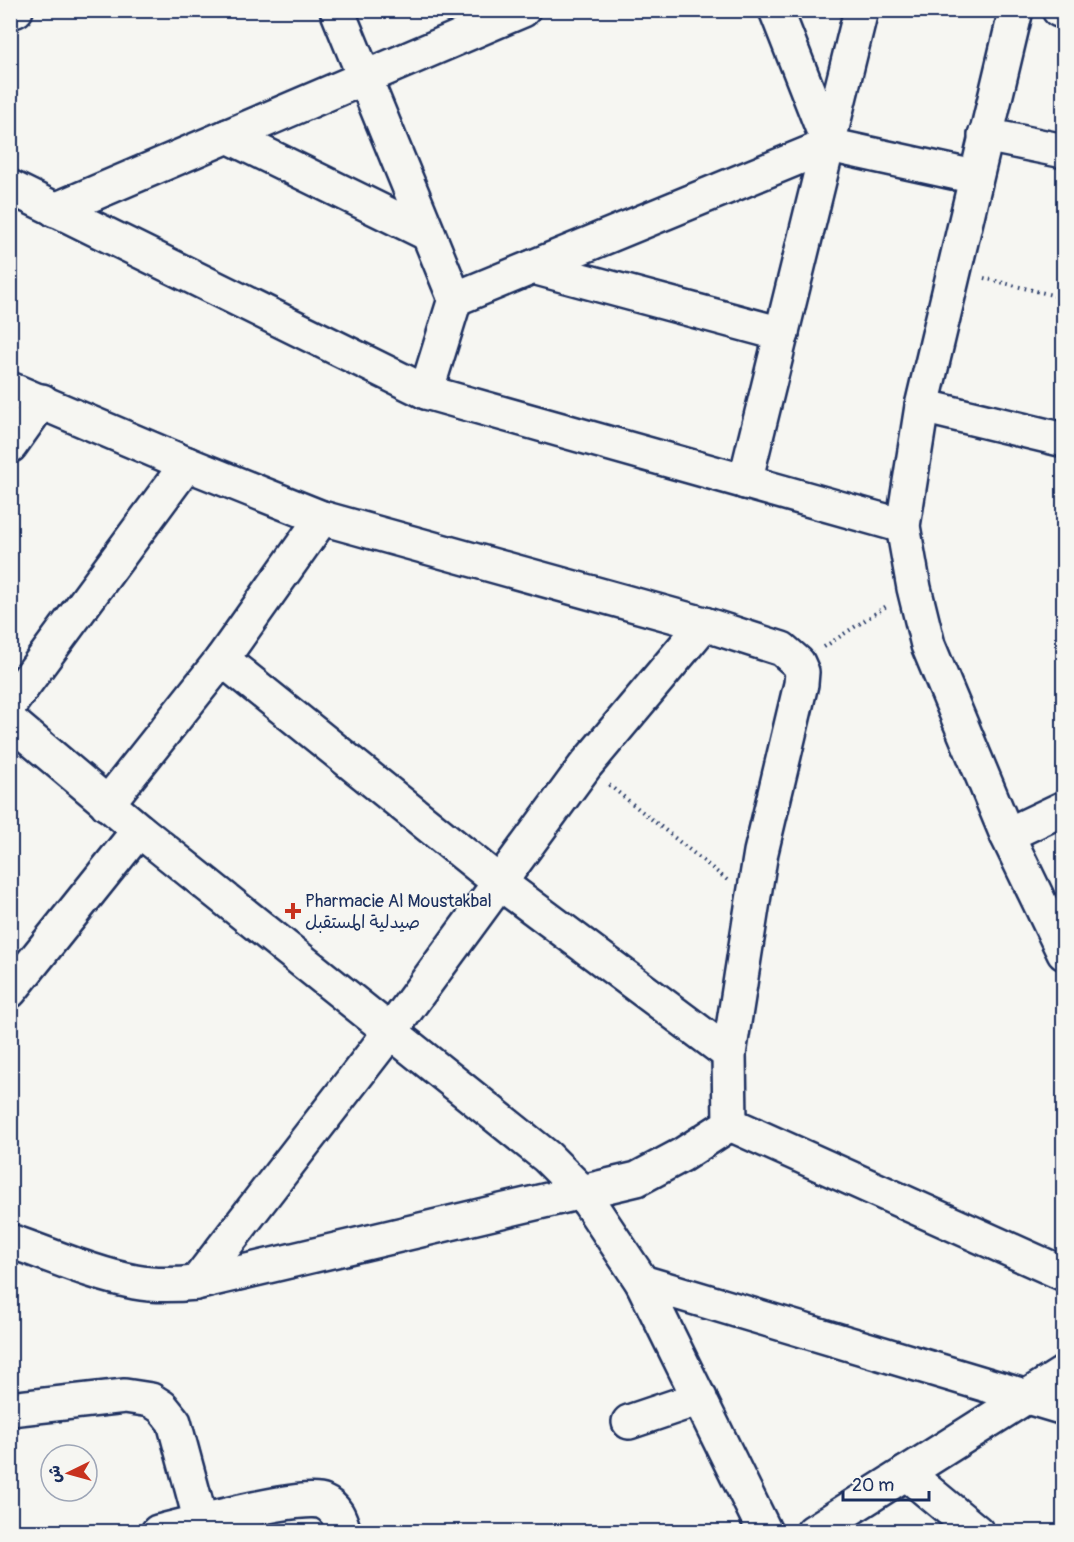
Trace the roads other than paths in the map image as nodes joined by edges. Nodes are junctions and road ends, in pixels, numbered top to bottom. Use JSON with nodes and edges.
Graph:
{"nodes":[{"id":1,"x":16,"y":10,"type":"edge"},
{"id":2,"x":338,"y":10,"type":"edge"},
{"id":3,"x":524,"y":10,"type":"edge"},
{"id":4,"x":776,"y":10,"type":"edge"},
{"id":5,"x":861,"y":10,"type":"edge"},
{"id":6,"x":1016,"y":10,"type":"edge"},
{"id":7,"x":10,"y":12,"type":"edge"},
{"id":8,"x":365,"y":78,"type":"junction"},
{"id":9,"x":985,"y":135,"type":"junction"},
{"id":10,"x":228,"y":136,"type":"junction"},
{"id":11,"x":829,"y":144,"type":"junction"},
{"id":12,"x":1064,"y":151,"type":"edge"},
{"id":13,"x":975,"y":177,"type":"junction"},
{"id":14,"x":10,"y":187,"type":"edge"},
{"id":15,"x":55,"y":210,"type":"junction"},
{"id":16,"x":428,"y":234,"type":"junction"},
{"id":17,"x":533,"y":267,"type":"junction"},
{"id":18,"x":455,"y":299,"type":"junction"},
{"id":19,"x":782,"y":334,"type":"junction"},
{"id":20,"x":10,"y":389,"type":"edge"},
{"id":21,"x":426,"y":392,"type":"junction"},
{"id":22,"x":42,"y":401,"type":"junction"},
{"id":23,"x":922,"y":406,"type":"junction"},
{"id":24,"x":1064,"y":440,"type":"edge"},
{"id":25,"x":10,"y":446,"type":"edge"},
{"id":26,"x":187,"y":464,"type":"junction"},
{"id":27,"x":745,"y":482,"type":"junction"},
{"id":28,"x":322,"y":518,"type":"junction"},
{"id":29,"x":903,"y":526,"type":"junction"},
{"id":30,"x":704,"y":624,"type":"junction"},
{"id":31,"x":222,"y":659,"type":"junction"},
{"id":32,"x":10,"y":704,"type":"edge"},
{"id":33,"x":10,"y":721,"type":"edge"},
{"id":34,"x":107,"y":804,"type":"junction"},
{"id":35,"x":1064,"y":808,"type":"edge"},
{"id":36,"x":139,"y":830,"type":"junction"},
{"id":37,"x":1007,"y":835,"type":"junction"},
{"id":38,"x":500,"y":883,"type":"junction"},
{"id":39,"x":1064,"y":953,"type":"edge"},
{"id":40,"x":10,"y":991,"type":"edge"},
{"id":41,"x":390,"y":1032,"type":"junction"},
{"id":42,"x":729,"y":1054,"type":"junction"},
{"id":43,"x":730,"y":1124,"type":"junction"},
{"id":44,"x":582,"y":1192,"type":"junction"},
{"id":45,"x":10,"y":1241,"type":"edge"},
{"id":46,"x":1064,"y":1274,"type":"edge"},
{"id":47,"x":642,"y":1282,"type":"junction"},
{"id":48,"x":196,"y":1283,"type":"junction"},
{"id":49,"x":1064,"y":1373,"type":"edge"},
{"id":50,"x":699,"y":1398,"type":"junction"},
{"id":51,"x":1025,"y":1398,"type":"junction"},
{"id":52,"x":1064,"y":1408,"type":"edge"},
{"id":53,"x":10,"y":1409,"type":"edge"},
{"id":54,"x":629,"y":1422,"type":"dead end"},
{"id":55,"x":906,"y":1473,"type":"junction"},
{"id":56,"x":201,"y":1522,"type":"junction"},
{"id":57,"x":158,"y":1532,"type":"edge"},
{"id":58,"x":344,"y":1532,"type":"edge"},
{"id":59,"x":765,"y":1532,"type":"edge"},
{"id":60,"x":813,"y":1532,"type":"edge"},
{"id":61,"x":978,"y":1532,"type":"edge"}],
"edges":[{"from":1,"to":7,"type":"street"},
{"from":2,"to":8,"type":"street"},
{"from":3,"to":8,"type":"street"},
{"from":4,"to":11,"type":"street"},
{"from":5,"to":11,"type":"street"},
{"from":6,"to":9,"type":"street"},
{"from":8,"to":10,"type":"street"},
{"from":8,"to":16,"type":"street"},
{"from":9,"to":12,"type":"street"},
{"from":9,"to":13,"type":"street"},
{"from":10,"to":15,"type":"street"},
{"from":10,"to":16,"type":"street"},
{"from":11,"to":13,"type":"street"},
{"from":11,"to":17,"type":"street"},
{"from":11,"to":19,"type":"street"},
{"from":13,"to":23,"type":"street"},
{"from":14,"to":15,"type":"street"},
{"from":15,"to":21,"type":"street"},
{"from":16,"to":18,"type":"street"},
{"from":17,"to":18,"type":"street"},
{"from":17,"to":19,"type":"street"},
{"from":18,"to":21,"type":"street"},
{"from":19,"to":27,"type":"street"},
{"from":20,"to":22,"type":"street"},
{"from":21,"to":27,"type":"street"},
{"from":22,"to":25,"type":"street"},
{"from":22,"to":26,"type":"street"},
{"from":23,"to":24,"type":"street"},
{"from":23,"to":29,"type":"street"},
{"from":26,"to":28,"type":"street"},
{"from":26,"to":32,"type":"street"},
{"from":27,"to":29,"type":"street"},
{"from":28,"to":30,"type":"street"},
{"from":28,"to":31,"type":"street"},
{"from":29,"to":37,"type":"street"},
{"from":30,"to":38,"type":"street"},
{"from":30,"to":42,"type":"street"},
{"from":31,"to":34,"type":"street"},
{"from":31,"to":38,"type":"street"},
{"from":33,"to":34,"type":"street"},
{"from":34,"to":36,"type":"street"},
{"from":35,"to":37,"type":"street"},
{"from":36,"to":40,"type":"street"},
{"from":36,"to":41,"type":"street"},
{"from":37,"to":39,"type":"street"},
{"from":38,"to":41,"type":"street"},
{"from":38,"to":42,"type":"street"},
{"from":41,"to":44,"type":"street"},
{"from":41,"to":48,"type":"street"},
{"from":42,"to":43,"type":"street"},
{"from":43,"to":44,"type":"street"},
{"from":43,"to":46,"type":"street"},
{"from":44,"to":47,"type":"street"},
{"from":44,"to":48,"type":"street"},
{"from":45,"to":48,"type":"street"},
{"from":47,"to":50,"type":"street"},
{"from":47,"to":51,"type":"street"},
{"from":49,"to":51,"type":"street"},
{"from":50,"to":54,"type":"street"},
{"from":50,"to":59,"type":"street"},
{"from":51,"to":52,"type":"street"},
{"from":51,"to":55,"type":"street"},
{"from":53,"to":56,"type":"street"},
{"from":55,"to":60,"type":"street"},
{"from":55,"to":61,"type":"street"},
{"from":56,"to":57,"type":"street"},
{"from":56,"to":58,"type":"street"}]}
